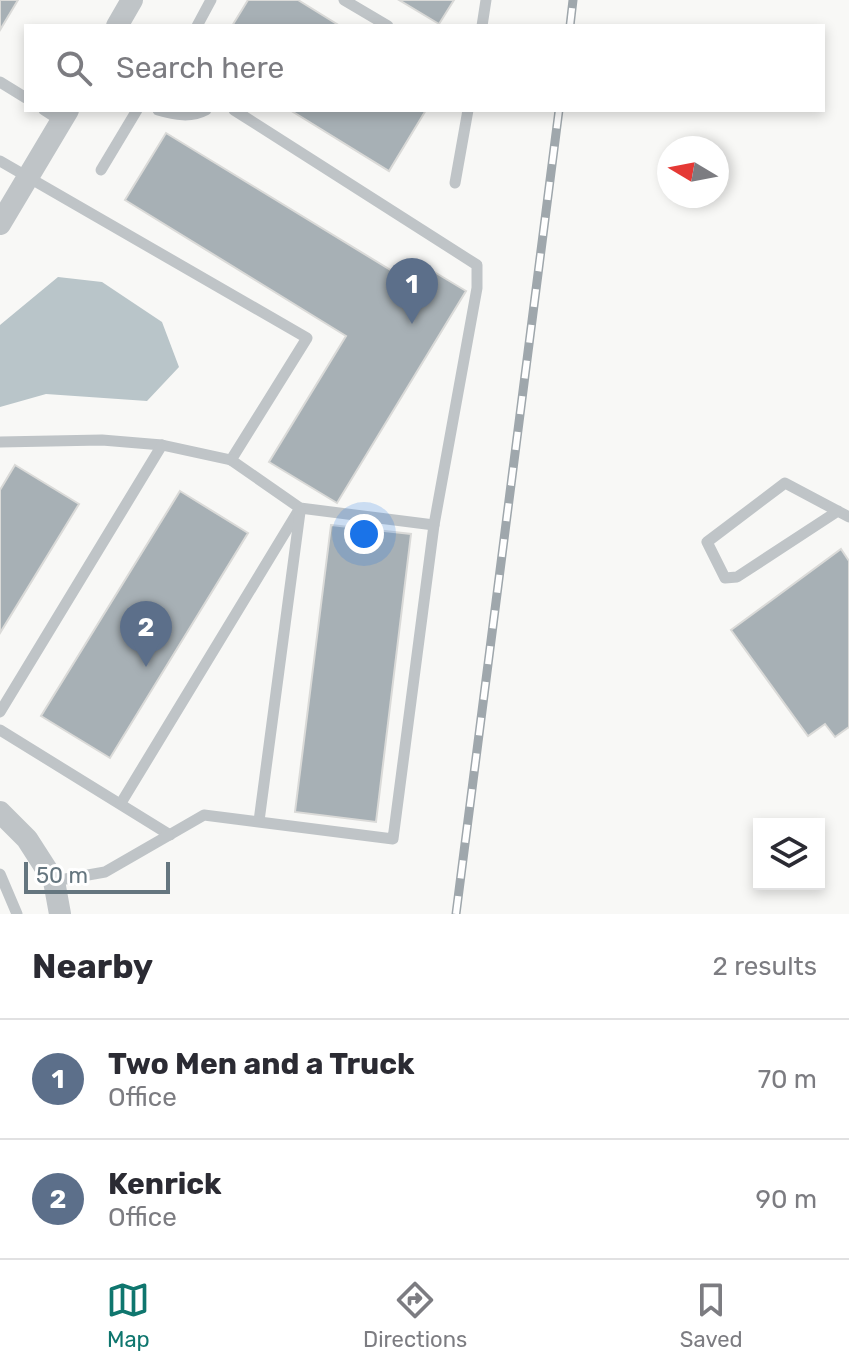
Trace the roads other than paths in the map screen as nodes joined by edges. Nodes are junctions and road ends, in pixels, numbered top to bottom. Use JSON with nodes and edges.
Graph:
{"nodes":[{"id":1,"x":132,"y":0,"type":"edge"},
{"id":2,"x":211,"y":0,"type":"edge"},
{"id":3,"x":344,"y":0,"type":"edge"},
{"id":4,"x":486,"y":0,"type":"edge"},
{"id":5,"x":118,"y":24,"type":"edge"},
{"id":6,"x":198,"y":24,"type":"edge"},
{"id":7,"x":385,"y":24,"type":"edge"},
{"id":8,"x":482,"y":24,"type":"edge"},
{"id":9,"x":0,"y":82,"type":"edge"},
{"id":10,"x":24,"y":97,"type":"edge"},
{"id":11,"x":136,"y":112,"type":"edge"},
{"id":12,"x":169,"y":112,"type":"edge"},
{"id":13,"x":202,"y":112,"type":"edge"},
{"id":14,"x":237,"y":112,"type":"edge"},
{"id":15,"x":468,"y":112,"type":"edge"},
{"id":16,"x":58,"y":114,"type":"edge"},
{"id":17,"x":0,"y":161,"type":"edge"},
{"id":18,"x":101,"y":170,"type":"dead end"},
{"id":19,"x":27,"y":178,"type":"junction"},
{"id":20,"x":455,"y":183,"type":"dead end"},
{"id":21,"x":0,"y":224,"type":"edge"},
{"id":22,"x":0,"y":442,"type":"edge"},
{"id":23,"x":162,"y":445,"type":"junction"},
{"id":24,"x":231,"y":460,"type":"junction"},
{"id":25,"x":300,"y":508,"type":"junction"},
{"id":26,"x":843,"y":514,"type":"edge"},
{"id":27,"x":434,"y":525,"type":"junction"},
{"id":28,"x":0,"y":712,"type":"edge"},
{"id":29,"x":0,"y":730,"type":"edge"},
{"id":30,"x":121,"y":803,"type":"junction"},
{"id":31,"x":0,"y":812,"type":"edge"},
{"id":32,"x":259,"y":821,"type":"junction"},
{"id":33,"x":170,"y":835,"type":"junction"},
{"id":34,"x":0,"y":874,"type":"edge"},
{"id":35,"x":54,"y":881,"type":"junction"},
{"id":36,"x":17,"y":914,"type":"edge"},
{"id":37,"x":60,"y":914,"type":"edge"}],
"edges":[{"from":1,"to":5,"type":"street"},
{"from":2,"to":6,"type":"lane"},
{"from":3,"to":7,"type":"lane"},
{"from":4,"to":8,"type":"lane"},
{"from":9,"to":10,"type":"lane"},
{"from":11,"to":18,"type":"lane"},
{"from":12,"to":13,"type":"lane"},
{"from":14,"to":27,"type":"lane"},
{"from":15,"to":20,"type":"lane"},
{"from":16,"to":19,"type":"street"},
{"from":17,"to":19,"type":"lane"},
{"from":19,"to":21,"type":"street"},
{"from":19,"to":24,"type":"lane"},
{"from":22,"to":23,"type":"lane"},
{"from":23,"to":24,"type":"lane"},
{"from":23,"to":28,"type":"lane"},
{"from":24,"to":25,"type":"lane"},
{"from":25,"to":27,"type":"lane"},
{"from":25,"to":30,"type":"lane"},
{"from":25,"to":32,"type":"lane"},
{"from":26,"to":26,"type":"lane"},
{"from":27,"to":32,"type":"lane"},
{"from":29,"to":30,"type":"lane"},
{"from":30,"to":33,"type":"lane"},
{"from":31,"to":35,"type":"street"},
{"from":32,"to":33,"type":"lane"},
{"from":33,"to":35,"type":"lane"},
{"from":34,"to":36,"type":"lane"},
{"from":35,"to":37,"type":"street"}]}
